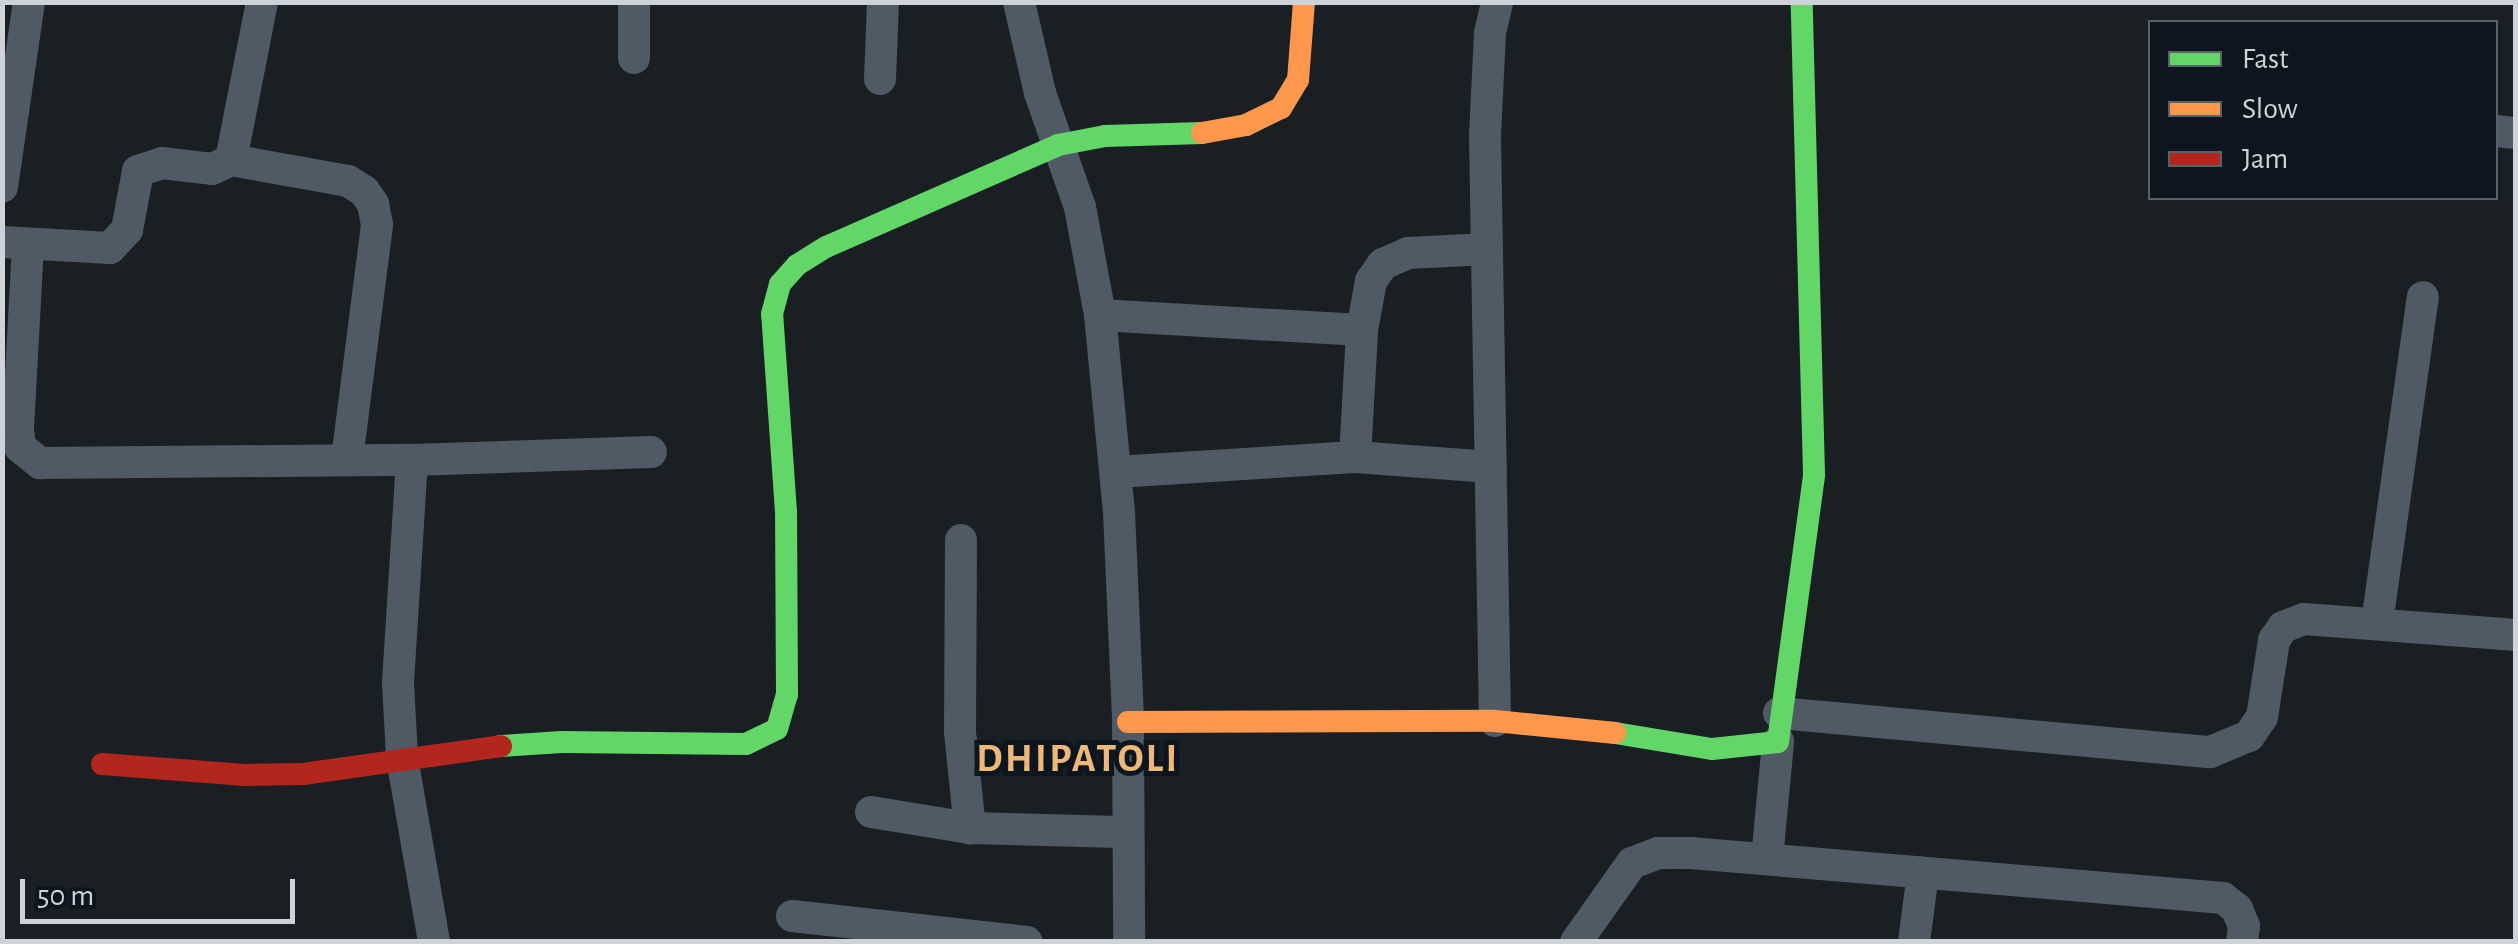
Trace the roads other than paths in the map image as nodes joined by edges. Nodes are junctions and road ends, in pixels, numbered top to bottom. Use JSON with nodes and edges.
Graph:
{"nodes":[{"id":1,"x":29,"y":2,"type":"edge"},
{"id":2,"x":262,"y":2,"type":"edge"},
{"id":3,"x":634,"y":2,"type":"edge"},
{"id":4,"x":883,"y":2,"type":"edge"},
{"id":5,"x":1019,"y":2,"type":"edge"},
{"id":6,"x":1304,"y":2,"type":"edge"},
{"id":7,"x":1497,"y":2,"type":"edge"},
{"id":8,"x":1802,"y":2,"type":"edge"},
{"id":9,"x":634,"y":58,"type":"dead end"},
{"id":10,"x":880,"y":79,"type":"dead end"},
{"id":11,"x":1058,"y":145,"type":"junction"},
{"id":12,"x":230,"y":160,"type":"junction"},
{"id":13,"x":2,"y":187,"type":"edge"},
{"id":14,"x":15,"y":244,"type":"edge"},
{"id":15,"x":1487,"y":249,"type":"junction"},
{"id":16,"x":2423,"y":297,"type":"dead end"},
{"id":17,"x":1100,"y":315,"type":"junction"},
{"id":18,"x":1362,"y":330,"type":"junction"},
{"id":19,"x":651,"y":452,"type":"dead end"},
{"id":20,"x":1355,"y":457,"type":"junction"},
{"id":21,"x":347,"y":460,"type":"junction"},
{"id":22,"x":412,"y":460,"type":"junction"},
{"id":23,"x":1490,"y":467,"type":"junction"},
{"id":24,"x":1116,"y":472,"type":"junction"},
{"id":25,"x":962,"y":540,"type":"dead end"},
{"id":26,"x":2377,"y":623,"type":"junction"},
{"id":27,"x":2516,"y":635,"type":"edge"},
{"id":28,"x":1495,"y":721,"type":"junction"},
{"id":29,"x":1128,"y":722,"type":"junction"},
{"id":30,"x":1778,"y":727,"type":"junction"},
{"id":31,"x":402,"y":758,"type":"junction"},
{"id":32,"x":102,"y":764,"type":"dead end"},
{"id":33,"x":870,"y":812,"type":"dead end"},
{"id":34,"x":970,"y":828,"type":"junction"},
{"id":35,"x":1128,"y":832,"type":"junction"},
{"id":36,"x":1767,"y":859,"type":"junction"},
{"id":37,"x":1923,"y":873,"type":"junction"},
{"id":38,"x":792,"y":916,"type":"dead end"},
{"id":39,"x":434,"y":942,"type":"edge"},
{"id":40,"x":1027,"y":942,"type":"edge"},
{"id":41,"x":1129,"y":942,"type":"edge"},
{"id":42,"x":1576,"y":942,"type":"edge"},
{"id":43,"x":1914,"y":942,"type":"edge"},
{"id":44,"x":2242,"y":942,"type":"edge"}],
"edges":[{"from":1,"to":13,"type":"street"},
{"from":2,"to":12,"type":"street"},
{"from":3,"to":9,"type":"street"},
{"from":4,"to":10,"type":"street"},
{"from":5,"to":11,"type":"street"},
{"from":6,"to":11,"type":"street"},
{"from":7,"to":15,"type":"street"},
{"from":8,"to":30,"type":"street"},
{"from":11,"to":17,"type":"street"},
{"from":11,"to":31,"type":"street"},
{"from":12,"to":14,"type":"street"},
{"from":12,"to":21,"type":"street"},
{"from":14,"to":21,"type":"street"},
{"from":15,"to":18,"type":"street"},
{"from":15,"to":23,"type":"street"},
{"from":16,"to":26,"type":"street"},
{"from":17,"to":18,"type":"street"},
{"from":17,"to":24,"type":"street"},
{"from":18,"to":20,"type":"street"},
{"from":19,"to":22,"type":"street"},
{"from":20,"to":23,"type":"street"},
{"from":20,"to":24,"type":"street"},
{"from":21,"to":22,"type":"street"},
{"from":22,"to":31,"type":"street"},
{"from":23,"to":28,"type":"street"},
{"from":24,"to":29,"type":"street"},
{"from":25,"to":34,"type":"street"},
{"from":26,"to":27,"type":"street"},
{"from":26,"to":30,"type":"street"},
{"from":28,"to":29,"type":"street"},
{"from":28,"to":30,"type":"street"},
{"from":29,"to":35,"type":"street"},
{"from":30,"to":36,"type":"street"},
{"from":31,"to":32,"type":"street"},
{"from":31,"to":39,"type":"street"},
{"from":33,"to":34,"type":"street"},
{"from":34,"to":35,"type":"street"},
{"from":35,"to":41,"type":"street"},
{"from":36,"to":37,"type":"street"},
{"from":36,"to":42,"type":"street"},
{"from":37,"to":43,"type":"street"},
{"from":37,"to":44,"type":"street"},
{"from":38,"to":40,"type":"street"}]}
